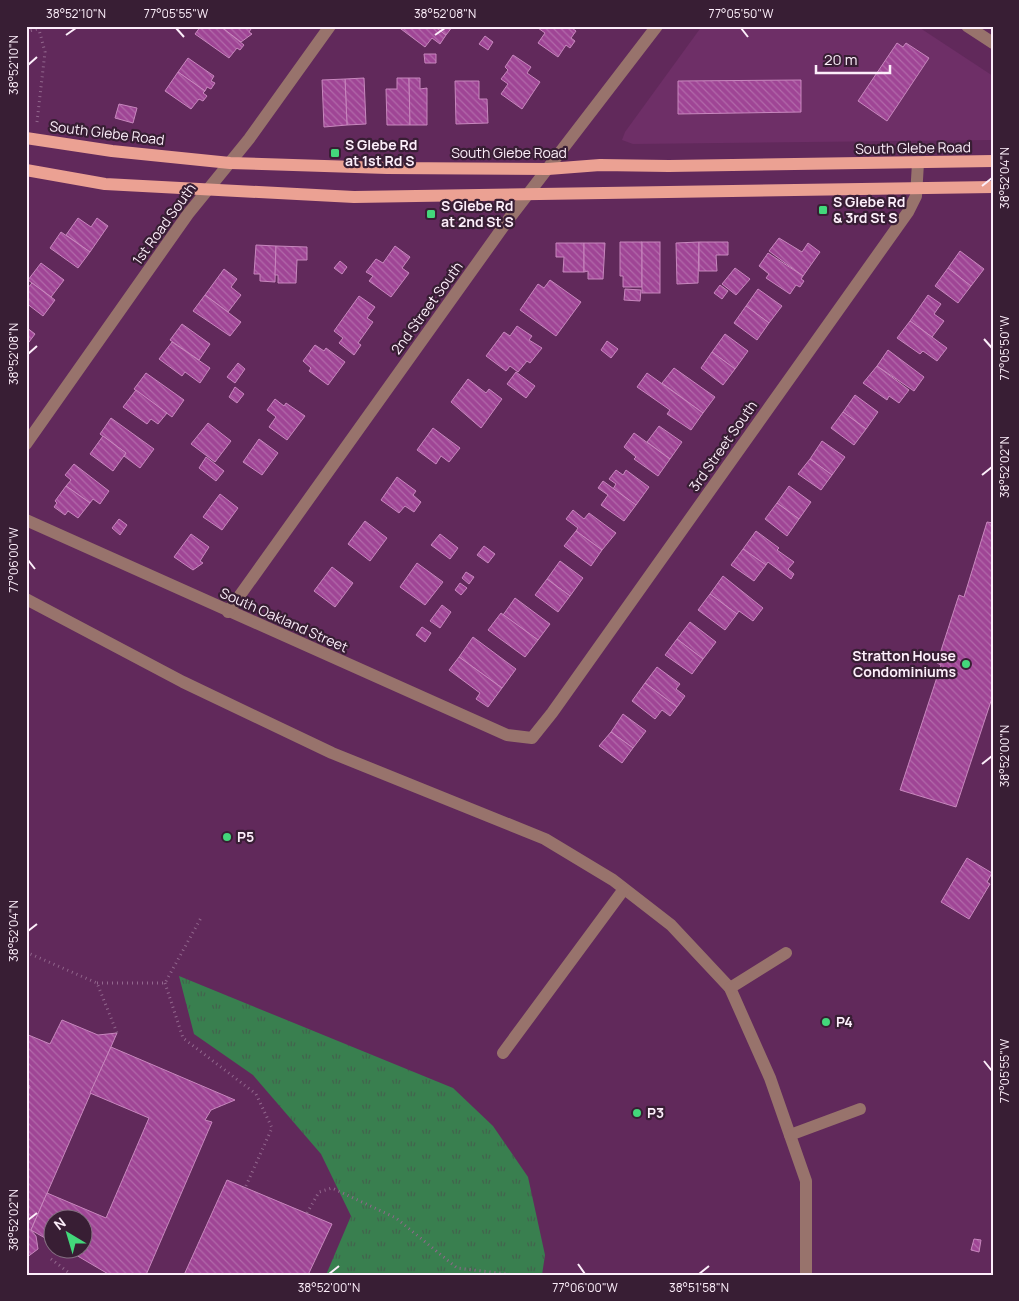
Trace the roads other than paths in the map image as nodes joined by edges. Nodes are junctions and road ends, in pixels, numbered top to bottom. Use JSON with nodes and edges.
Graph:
{"nodes":[{"id":1,"x":330,"y":26,"type":"edge"},
{"id":2,"x":658,"y":26,"type":"edge"},
{"id":3,"x":967,"y":26,"type":"edge"},
{"id":4,"x":993,"y":43,"type":"edge"},
{"id":5,"x":26,"y":138,"type":"edge"},
{"id":6,"x":993,"y":161,"type":"edge"},
{"id":7,"x":230,"y":162,"type":"junction"},
{"id":8,"x":918,"y":163,"type":"junction"},
{"id":9,"x":548,"y":169,"type":"junction"},
{"id":10,"x":26,"y":170,"type":"edge"},
{"id":11,"x":993,"y":187,"type":"edge"},
{"id":12,"x":917,"y":188,"type":"junction"},
{"id":13,"x":207,"y":190,"type":"junction"},
{"id":14,"x":529,"y":194,"type":"junction"},
{"id":15,"x":26,"y":444,"type":"edge"},
{"id":16,"x":26,"y":520,"type":"edge"},
{"id":17,"x":26,"y":599,"type":"edge"},
{"id":18,"x":228,"y":612,"type":"junction"},
{"id":19,"x":532,"y":738,"type":"joint"},
{"id":20,"x":624,"y":889,"type":"junction"},
{"id":21,"x":786,"y":954,"type":"dead end"},
{"id":22,"x":730,"y":988,"type":"junction"},
{"id":23,"x":503,"y":1053,"type":"dead end"},
{"id":24,"x":860,"y":1108,"type":"dead end"},
{"id":25,"x":790,"y":1135,"type":"junction"},
{"id":26,"x":806,"y":1275,"type":"edge"}],
"edges":[{"from":1,"to":7,"type":"street","name":"1st Road South"},
{"from":2,"to":9,"type":"street","name":"2nd Street South"},
{"from":3,"to":4,"type":"street"},
{"from":5,"to":7,"type":"main road","name":"South Glebe Road"},
{"from":6,"to":8,"type":"main road","name":"South Glebe Road"},
{"from":7,"to":9,"type":"main road","name":"South Glebe Road"},
{"from":7,"to":13,"type":"street","name":"1st Road South"},
{"from":8,"to":9,"type":"main road","name":"South Glebe Road"},
{"from":8,"to":12,"type":"street","name":"3rd Street South"},
{"from":9,"to":14,"type":"street","name":"2nd Street South"},
{"from":10,"to":13,"type":"main road"},
{"from":11,"to":12,"type":"main road"},
{"from":12,"to":14,"type":"main road"},
{"from":12,"to":19,"type":"street","name":"3rd Street South"},
{"from":13,"to":14,"type":"main road"},
{"from":13,"to":15,"type":"street","name":"1st Road South"},
{"from":14,"to":18,"type":"street","name":"2nd Street South"},
{"from":16,"to":18,"type":"street","name":"South Oakland Street"},
{"from":17,"to":20,"type":"street"},
{"from":18,"to":19,"type":"street","name":"South Oakland Street"},
{"from":20,"to":22,"type":"street"},
{"from":20,"to":23,"type":"street"},
{"from":21,"to":22,"type":"street"},
{"from":22,"to":25,"type":"street"},
{"from":24,"to":25,"type":"street"},
{"from":25,"to":26,"type":"street"}]}
